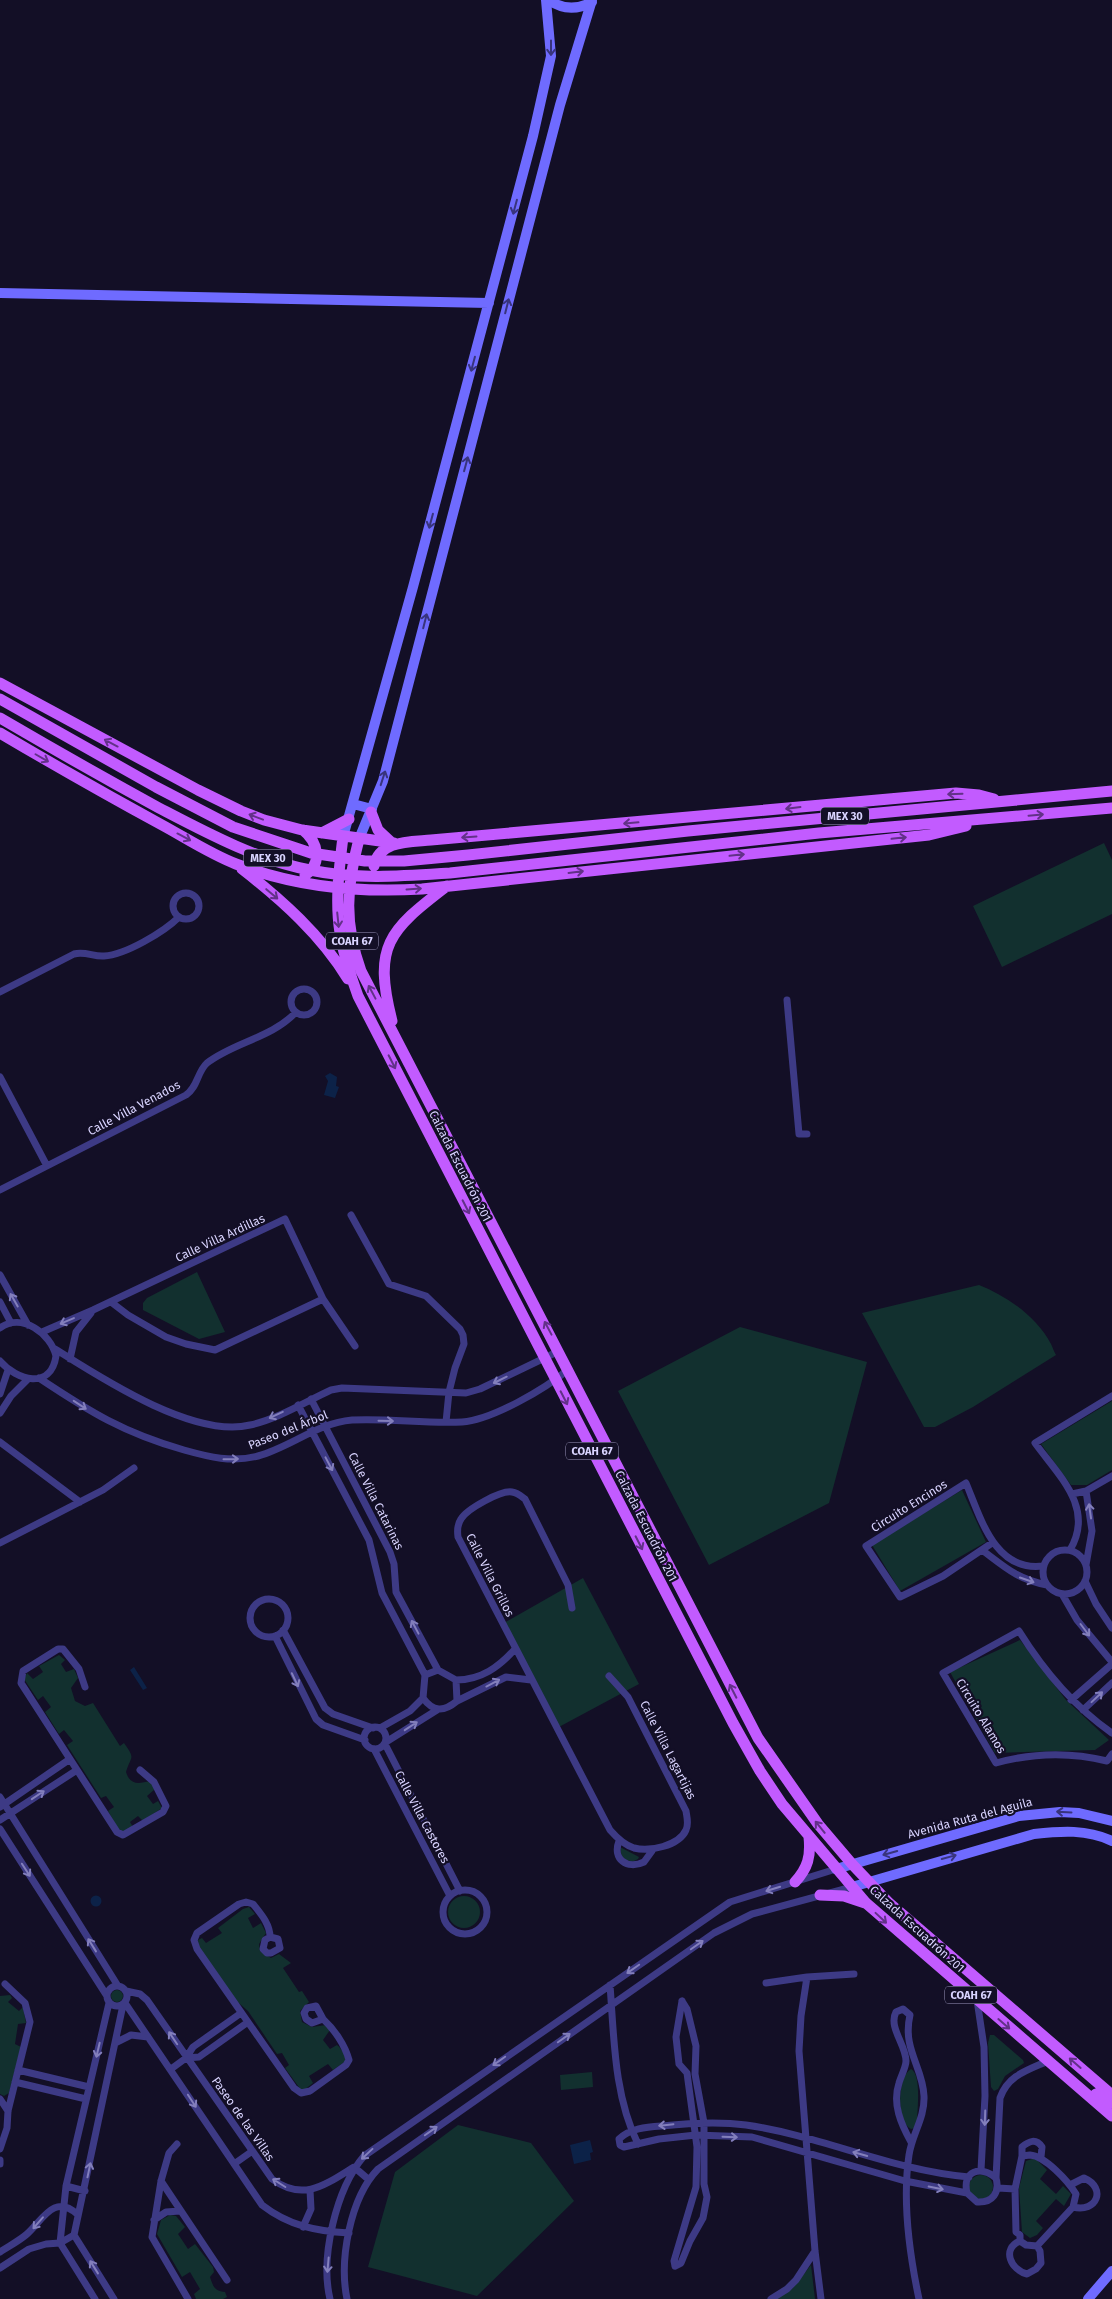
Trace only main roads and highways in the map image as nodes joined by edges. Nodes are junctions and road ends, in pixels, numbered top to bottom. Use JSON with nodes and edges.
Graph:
{"nodes":[{"id":1,"x":548,"y":0,"type":"edge"},
{"id":2,"x":592,"y":1,"type":"edge"},
{"id":3,"x":0,"y":293,"type":"edge"},
{"id":4,"x":489,"y":303,"type":"junction"},
{"id":5,"x":0,"y":683,"type":"edge"},
{"id":6,"x":2,"y":700,"type":"edge"},
{"id":7,"x":0,"y":718,"type":"edge"},
{"id":8,"x":0,"y":733,"type":"edge"},
{"id":9,"x":1112,"y":791,"type":"edge"},
{"id":10,"x":1003,"y":801,"type":"junction"},
{"id":11,"x":353,"y":804,"type":"junction"},
{"id":12,"x":1112,"y":808,"type":"edge"},
{"id":13,"x":371,"y":810,"type":"junction"},
{"id":14,"x":349,"y":819,"type":"junction"},
{"id":15,"x":987,"y":820,"type":"junction"},
{"id":16,"x":302,"y":830,"type":"junction"},
{"id":17,"x":322,"y":833,"type":"junction"},
{"id":18,"x":344,"y":837,"type":"junction"},
{"id":19,"x":359,"y":839,"type":"junction"},
{"id":20,"x":395,"y":843,"type":"junction"},
{"id":21,"x":234,"y":864,"type":"junction"},
{"id":22,"x":292,"y":880,"type":"junction"},
{"id":23,"x":448,"y":885,"type":"junction"},
{"id":24,"x":343,"y":889,"type":"junction"},
{"id":25,"x":386,"y":891,"type":"junction"},
{"id":26,"x":358,"y":996,"type":"junction"},
{"id":27,"x":395,"y":1034,"type":"junction"},
{"id":28,"x":1111,"y":1821,"type":"edge"},
{"id":29,"x":809,"y":1837,"type":"junction"},
{"id":30,"x":1107,"y":1839,"type":"edge"},
{"id":31,"x":852,"y":1864,"type":"junction"},
{"id":32,"x":836,"y":1869,"type":"junction"},
{"id":33,"x":795,"y":1882,"type":"road end"},
{"id":34,"x":869,"y":1882,"type":"junction"},
{"id":35,"x":852,"y":1886,"type":"junction"},
{"id":36,"x":820,"y":1895,"type":"road end"},
{"id":37,"x":866,"y":1903,"type":"junction"},
{"id":38,"x":1069,"y":2078,"type":"junction"},
{"id":39,"x":1112,"y":2095,"type":"edge"},
{"id":40,"x":1112,"y":2103,"type":"edge"},
{"id":41,"x":1112,"y":2116,"type":"edge"},
{"id":42,"x":1112,"y":2271,"type":"edge"},
{"id":43,"x":1088,"y":2299,"type":"edge"}],
"edges":[{"from":1,"to":2,"type":"main road"},
{"from":1,"to":4,"type":"main road","number":"COAH 67","one_way":true},
{"from":13,"to":2,"type":"main road","number":"COAH 67","one_way":true},
{"from":3,"to":4,"type":"main road"},
{"from":4,"to":11,"type":"main road","number":"COAH 67","one_way":true},
{"from":16,"to":5,"type":"main road","one_way":true},
{"from":6,"to":10,"type":"main road","number":"MEX 30"},
{"from":7,"to":15,"type":"main road","number":"MEX 30"},
{"from":8,"to":21,"type":"main road","one_way":true},
{"from":9,"to":10,"type":"main road","number":"MEX 30"},
{"from":10,"to":20,"type":"main road","one_way":true},
{"from":11,"to":13,"type":"main road"},
{"from":11,"to":14,"type":"main road","number":"COAH 67"},
{"from":15,"to":12,"type":"main road","number":"MEX 30","one_way":true},
{"from":13,"to":19,"type":"main road","number":"COAH 67"},
{"from":13,"to":20,"type":"main road"},
{"from":14,"to":17,"type":"main road"},
{"from":14,"to":18,"type":"main road","number":"COAH 67"},
{"from":23,"to":15,"type":"main road","one_way":true},
{"from":16,"to":17,"type":"main road"},
{"from":16,"to":22,"type":"main road"},
{"from":17,"to":18,"type":"main road"},
{"from":18,"to":19,"type":"main road"},
{"from":18,"to":24,"type":"main road","name":"Calzada Escuadrón 201","number":"COAH 67"},
{"from":19,"to":20,"type":"main road"},
{"from":19,"to":24,"type":"main road","name":"Calzada Escuadrón 201","number":"COAH 67"},
{"from":20,"to":25,"type":"main road"},
{"from":21,"to":22,"type":"main road"},
{"from":21,"to":26,"type":"main road","one_way":true},
{"from":22,"to":24,"type":"main road"},
{"from":25,"to":23,"type":"main road","one_way":true},
{"from":23,"to":27,"type":"main road"},
{"from":24,"to":25,"type":"main road"},
{"from":24,"to":26,"type":"main road","name":"Calzada Escuadrón 201","number":"COAH 67","one_way":true},
{"from":27,"to":24,"type":"main road","name":"Calzada Escuadrón 201","number":"COAH 67","one_way":true},
{"from":26,"to":29,"type":"main road","name":"Calzada Escuadrón 201","number":"COAH 67","one_way":true},
{"from":31,"to":27,"type":"main road","name":"Calzada Escuadrón 201","number":"COAH 67","one_way":true},
{"from":28,"to":30,"type":"main road"},
{"from":28,"to":31,"type":"main road","name":"Avenida Ruta del Aguila","one_way":true},
{"from":29,"to":32,"type":"main road","name":"Calzada Escuadrón 201","number":"COAH 67"},
{"from":29,"to":33,"type":"main road"},
{"from":34,"to":30,"type":"main road","one_way":true},
{"from":31,"to":32,"type":"main road","name":"Avenida Ruta del Aguila"},
{"from":31,"to":34,"type":"main road","name":"Calzada Escuadrón 201","number":"COAH 67"},
{"from":32,"to":35,"type":"main road","name":"Calzada Escuadrón 201","number":"COAH 67"},
{"from":34,"to":35,"type":"main road"},
{"from":39,"to":34,"type":"main road","name":"Calzada Escuadrón 201","number":"COAH 67","one_way":true},
{"from":35,"to":37,"type":"main road","name":"Calzada Escuadrón 201","number":"COAH 67"},
{"from":36,"to":37,"type":"main road"},
{"from":37,"to":38,"type":"main road","name":"Calzada Escuadrón 201","number":"COAH 67","one_way":true},
{"from":38,"to":40,"type":"main road"},
{"from":38,"to":41,"type":"main road","name":"Calzada Escuadrón 201","number":"COAH 67"},
{"from":42,"to":43,"type":"main road"}]}
